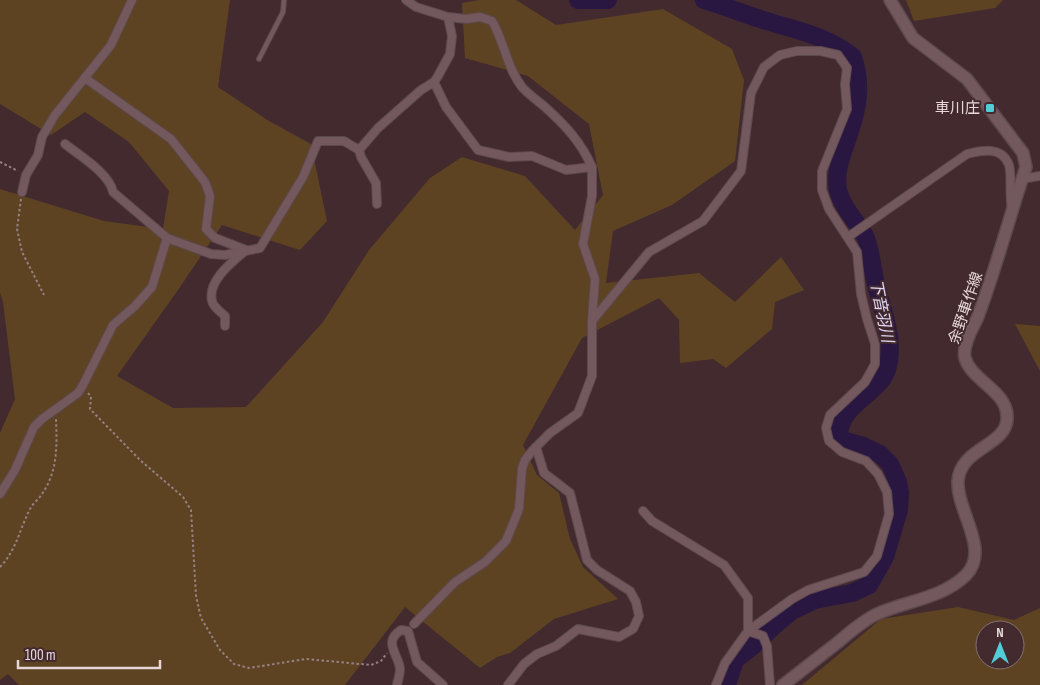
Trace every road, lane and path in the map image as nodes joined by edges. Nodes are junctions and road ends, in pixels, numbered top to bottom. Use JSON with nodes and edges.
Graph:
{"nodes":[{"id":1,"x":132,"y":0,"type":"edge"},
{"id":2,"x":284,"y":0,"type":"edge"},
{"id":3,"x":406,"y":0,"type":"edge"},
{"id":4,"x":890,"y":0,"type":"edge"},
{"id":5,"x":448,"y":17,"type":"junction"},
{"id":6,"x":259,"y":59,"type":"dead end"},
{"id":7,"x":85,"y":78,"type":"junction"},
{"id":8,"x":434,"y":82,"type":"junction"},
{"id":9,"x":64,"y":144,"type":"dead end"},
{"id":10,"x":359,"y":150,"type":"junction"},
{"id":11,"x":0,"y":162,"type":"edge"},
{"id":12,"x":592,"y":167,"type":"junction"},
{"id":13,"x":26,"y":175,"type":"junction"},
{"id":14,"x":1040,"y":176,"type":"edge"},
{"id":15,"x":1022,"y":179,"type":"junction"},
{"id":16,"x":22,"y":192,"type":"joint"},
{"id":17,"x":377,"y":204,"type":"dead end"},
{"id":18,"x":1012,"y":210,"type":"junction"},
{"id":19,"x":848,"y":237,"type":"junction"},
{"id":20,"x":168,"y":238,"type":"junction"},
{"id":21,"x":246,"y":250,"type":"junction"},
{"id":22,"x":44,"y":296,"type":"dead end"},
{"id":23,"x":592,"y":321,"type":"junction"},
{"id":24,"x":225,"y":326,"type":"dead end"},
{"id":25,"x":83,"y":385,"type":"junction"},
{"id":26,"x":56,"y":409,"type":"junction"},
{"id":27,"x":536,"y":447,"type":"junction"},
{"id":28,"x":0,"y":494,"type":"edge"},
{"id":29,"x":642,"y":511,"type":"dead end"},
{"id":30,"x":0,"y":567,"type":"edge"},
{"id":31,"x":414,"y":624,"type":"dead end"},
{"id":32,"x":748,"y":630,"type":"junction"},
{"id":33,"x":392,"y":645,"type":"junction"},
{"id":34,"x":397,"y":685,"type":"edge"},
{"id":35,"x":443,"y":685,"type":"edge"},
{"id":36,"x":508,"y":685,"type":"edge"},
{"id":37,"x":716,"y":685,"type":"edge"},
{"id":38,"x":770,"y":685,"type":"edge"},
{"id":39,"x":783,"y":685,"type":"edge"}],
"edges":[{"from":1,"to":7,"type":"street"},
{"from":2,"to":6,"type":"lane"},
{"from":3,"to":5,"type":"street"},
{"from":4,"to":15,"type":"main road","name":"余野車作線"},
{"from":5,"to":8,"type":"street"},
{"from":5,"to":12,"type":"street"},
{"from":7,"to":13,"type":"street"},
{"from":7,"to":21,"type":"street"},
{"from":8,"to":10,"type":"street"},
{"from":8,"to":12,"type":"street"},
{"from":9,"to":20,"type":"street"},
{"from":10,"to":17,"type":"street"},
{"from":10,"to":21,"type":"street"},
{"from":11,"to":13,"type":"path"},
{"from":12,"to":23,"type":"street"},
{"from":13,"to":16,"type":"street"},
{"from":14,"to":15,"type":"street"},
{"from":15,"to":18,"type":"main road","name":"余野車作線"},
{"from":16,"to":22,"type":"path"},
{"from":18,"to":19,"type":"street"},
{"from":18,"to":39,"type":"main road","name":"余野車作線"},
{"from":19,"to":23,"type":"street"},
{"from":19,"to":32,"type":"street"},
{"from":20,"to":21,"type":"street"},
{"from":20,"to":25,"type":"street"},
{"from":21,"to":24,"type":"street"},
{"from":23,"to":27,"type":"street"},
{"from":25,"to":26,"type":"street"},
{"from":25,"to":33,"type":"path"},
{"from":26,"to":28,"type":"street"},
{"from":26,"to":30,"type":"path"},
{"from":27,"to":31,"type":"street"},
{"from":27,"to":36,"type":"street"},
{"from":29,"to":32,"type":"street"},
{"from":32,"to":37,"type":"street"},
{"from":32,"to":38,"type":"street"},
{"from":33,"to":34,"type":"street"},
{"from":33,"to":35,"type":"street"}]}
